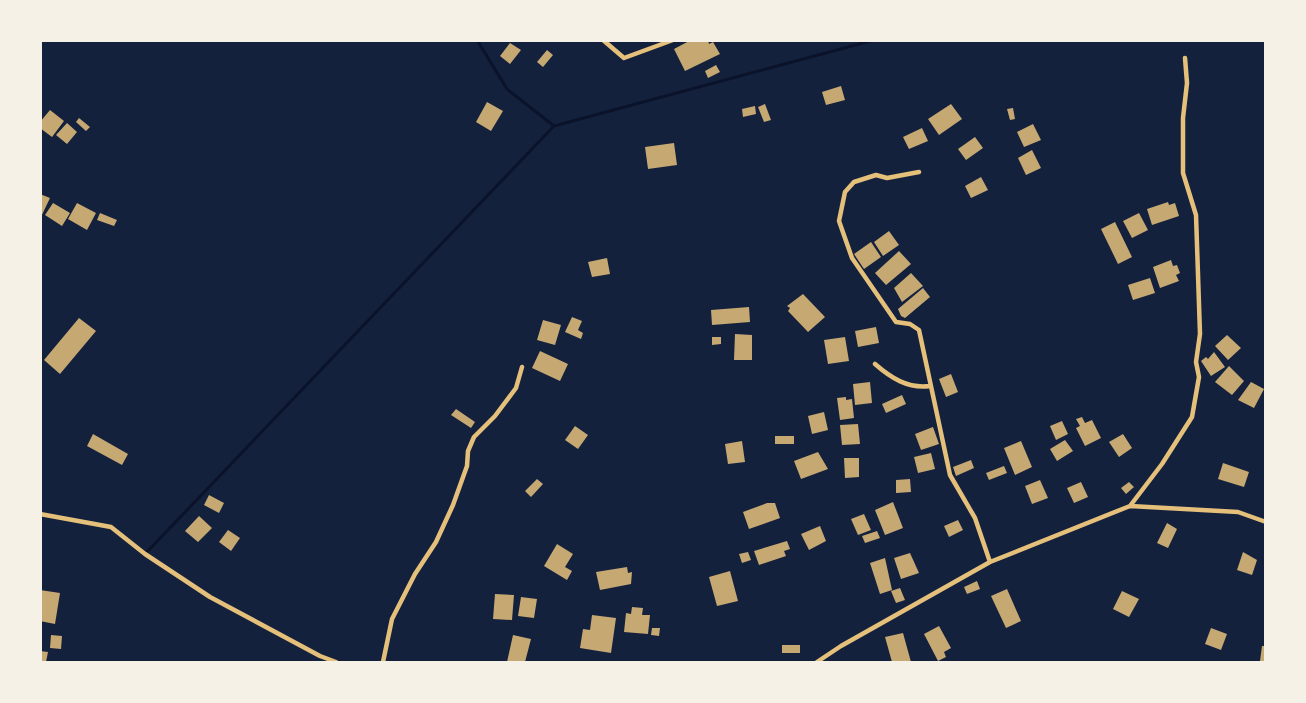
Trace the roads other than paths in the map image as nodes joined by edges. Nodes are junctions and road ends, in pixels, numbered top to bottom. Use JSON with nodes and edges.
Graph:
{"nodes":[{"id":1,"x":603,"y":40,"type":"edge"},
{"id":2,"x":673,"y":40,"type":"edge"},
{"id":3,"x":1185,"y":58,"type":"dead end"},
{"id":4,"x":920,"y":172,"type":"dead end"},
{"id":5,"x":875,"y":364,"type":"dead end"},
{"id":6,"x":522,"y":367,"type":"dead end"},
{"id":7,"x":930,"y":386,"type":"junction"},
{"id":8,"x":1130,"y":506,"type":"junction"},
{"id":9,"x":40,"y":514,"type":"edge"},
{"id":10,"x":1266,"y":522,"type":"edge"},
{"id":11,"x":990,"y":562,"type":"junction"},
{"id":12,"x":336,"y":663,"type":"edge"},
{"id":13,"x":383,"y":663,"type":"edge"},
{"id":14,"x":817,"y":663,"type":"edge"}],
"edges":[{"from":1,"to":2,"type":"street"},
{"from":3,"to":8,"type":"street"},
{"from":4,"to":7,"type":"street"},
{"from":5,"to":7,"type":"street"},
{"from":6,"to":13,"type":"street"},
{"from":7,"to":11,"type":"street"},
{"from":8,"to":10,"type":"street"},
{"from":8,"to":11,"type":"street"},
{"from":9,"to":12,"type":"street"},
{"from":11,"to":14,"type":"street"}]}
